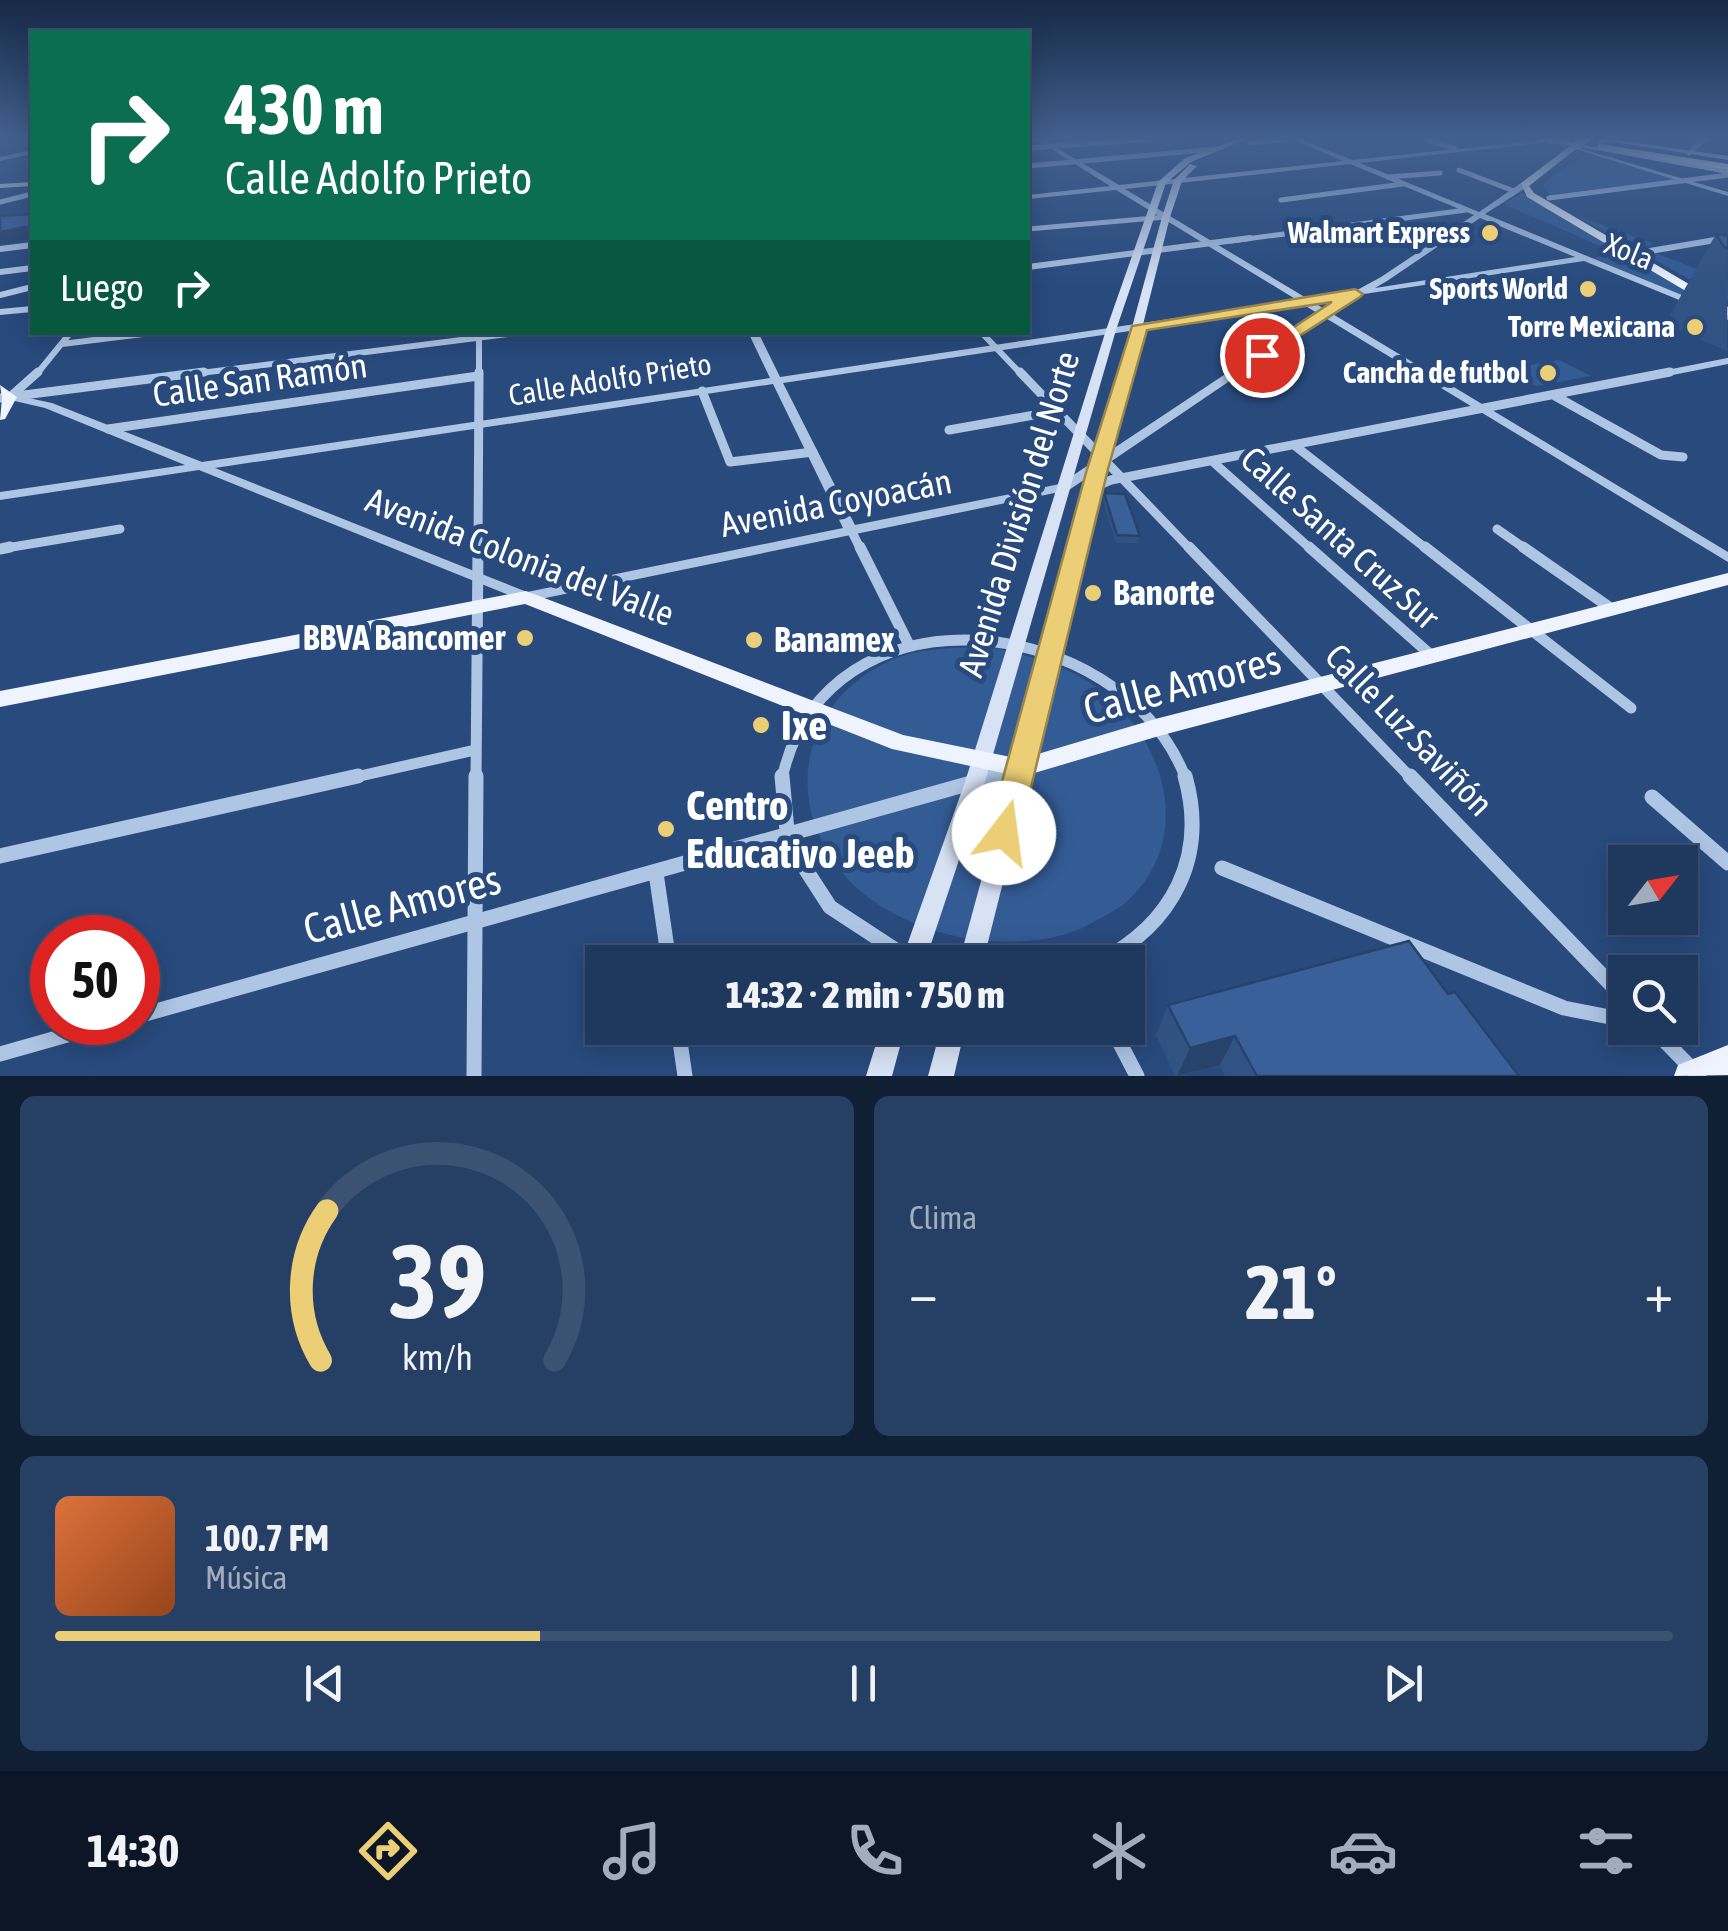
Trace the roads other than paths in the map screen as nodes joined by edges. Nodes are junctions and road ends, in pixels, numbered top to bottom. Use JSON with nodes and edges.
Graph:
{"nodes":[{"id":1,"x":1115,"y":187,"type":"edge"},
{"id":2,"x":1117,"y":187,"type":"edge"},
{"id":3,"x":1160,"y":187,"type":"edge"},
{"id":4,"x":1176,"y":187,"type":"edge"},
{"id":5,"x":1378,"y":187,"type":"edge"},
{"id":6,"x":1411,"y":187,"type":"edge"},
{"id":7,"x":1540,"y":187,"type":"edge"},
{"id":8,"x":1631,"y":187,"type":"edge"},
{"id":9,"x":1519,"y":188,"type":"joint"},
{"id":10,"x":30,"y":195,"type":"edge"},
{"id":11,"x":1030,"y":197,"type":"edge"},
{"id":12,"x":18,"y":198,"type":"junction"},
{"id":13,"x":1548,"y":198,"type":"junction"},
{"id":14,"x":1280,"y":200,"type":"dead end"},
{"id":15,"x":0,"y":202,"type":"edge"},
{"id":16,"x":30,"y":205,"type":"edge"},
{"id":17,"x":1466,"y":210,"type":"junction"},
{"id":18,"x":1151,"y":211,"type":"junction"},
{"id":19,"x":1478,"y":215,"type":"junction"},
{"id":20,"x":1166,"y":216,"type":"junction"},
{"id":21,"x":1030,"y":230,"type":"edge"},
{"id":22,"x":1728,"y":238,"type":"edge"},
{"id":23,"x":1209,"y":242,"type":"junction"},
{"id":24,"x":1700,"y":242,"type":"junction"},
{"id":25,"x":30,"y":246,"type":"edge"},
{"id":26,"x":0,"y":249,"type":"edge"},
{"id":27,"x":1158,"y":249,"type":"junction"},
{"id":28,"x":1139,"y":252,"type":"junction"},
{"id":29,"x":1650,"y":252,"type":"dead end"},
{"id":30,"x":1728,"y":253,"type":"edge"},
{"id":31,"x":1584,"y":258,"type":"junction"},
{"id":32,"x":1030,"y":266,"type":"edge"},
{"id":33,"x":30,"y":268,"type":"edge"},
{"id":34,"x":0,"y":272,"type":"edge"},
{"id":35,"x":1384,"y":279,"type":"junction"},
{"id":36,"x":1404,"y":287,"type":"junction"},
{"id":37,"x":30,"y":288,"type":"edge"},
{"id":38,"x":1355,"y":294,"type":"junction"},
{"id":39,"x":0,"y":295,"type":"edge"},
{"id":40,"x":1306,"y":302,"type":"junction"},
{"id":41,"x":1728,"y":303,"type":"edge"},
{"id":42,"x":30,"y":309,"type":"edge"},
{"id":43,"x":0,"y":312,"type":"edge"},
{"id":44,"x":1323,"y":313,"type":"junction"},
{"id":45,"x":1728,"y":315,"type":"edge"},
{"id":46,"x":1140,"y":326,"type":"junction"},
{"id":47,"x":1111,"y":330,"type":"junction"},
{"id":48,"x":69,"y":335,"type":"edge"},
{"id":49,"x":136,"y":335,"type":"edge"},
{"id":50,"x":754,"y":335,"type":"edge"},
{"id":51,"x":984,"y":335,"type":"edge"},
{"id":52,"x":478,"y":336,"type":"edge"},
{"id":53,"x":62,"y":344,"type":"junction"},
{"id":54,"x":995,"y":347,"type":"junction"},
{"id":55,"x":1728,"y":361,"type":"edge"},
{"id":56,"x":478,"y":376,"type":"junction"},
{"id":57,"x":776,"y":380,"type":"junction"},
{"id":58,"x":702,"y":391,"type":"junction"},
{"id":59,"x":3,"y":395,"type":"edge"},
{"id":60,"x":1554,"y":395,"type":"junction"},
{"id":61,"x":1481,"y":410,"type":"junction"},
{"id":62,"x":1057,"y":411,"type":"junction"},
{"id":63,"x":0,"y":416,"type":"edge"},
{"id":64,"x":478,"y":425,"type":"junction"},
{"id":65,"x":108,"y":429,"type":"junction"},
{"id":66,"x":949,"y":430,"type":"dead end"},
{"id":67,"x":1082,"y":435,"type":"junction"},
{"id":68,"x":1294,"y":445,"type":"junction"},
{"id":69,"x":813,"y":452,"type":"junction"},
{"id":70,"x":1682,"y":457,"type":"dead end"},
{"id":71,"x":1212,"y":461,"type":"junction"},
{"id":72,"x":200,"y":466,"type":"junction"},
{"id":73,"x":1100,"y":468,"type":"junction"},
{"id":74,"x":1125,"y":478,"type":"junction"},
{"id":75,"x":1064,"y":488,"type":"junction"},
{"id":76,"x":0,"y":496,"type":"edge"},
{"id":77,"x":120,"y":529,"type":"dead end"},
{"id":78,"x":1497,"y":529,"type":"dead end"},
{"id":79,"x":852,"y":532,"type":"junction"},
{"id":80,"x":0,"y":548,"type":"edge"},
{"id":81,"x":1728,"y":558,"type":"edge"},
{"id":82,"x":477,"y":578,"type":"junction"},
{"id":83,"x":1728,"y":579,"type":"edge"},
{"id":84,"x":526,"y":597,"type":"junction"},
{"id":85,"x":476,"y":606,"type":"junction"},
{"id":86,"x":1612,"y":608,"type":"junction"},
{"id":87,"x":1532,"y":630,"type":"junction"},
{"id":88,"x":1016,"y":642,"type":"junction"},
{"id":89,"x":908,"y":643,"type":"junction"},
{"id":90,"x":1051,"y":652,"type":"junction"},
{"id":91,"x":1432,"y":656,"type":"junction"},
{"id":92,"x":1323,"y":684,"type":"junction"},
{"id":93,"x":0,"y":699,"type":"edge"},
{"id":94,"x":807,"y":707,"type":"junction"},
{"id":95,"x":1630,"y":708,"type":"dead end"},
{"id":96,"x":1159,"y":727,"type":"junction"},
{"id":97,"x":475,"y":750,"type":"junction"},
{"id":98,"x":1021,"y":768,"type":"junction"},
{"id":99,"x":977,"y":772,"type":"junction"},
{"id":100,"x":1652,"y":796,"type":"dead end"},
{"id":101,"x":787,"y":836,"type":"junction"},
{"id":102,"x":0,"y":856,"type":"edge"},
{"id":103,"x":1728,"y":863,"type":"edge"},
{"id":104,"x":1222,"y":868,"type":"dead end"},
{"id":105,"x":656,"y":874,"type":"junction"},
{"id":106,"x":474,"y":923,"type":"junction"},
{"id":107,"x":666,"y":945,"type":"edge"},
{"id":108,"x":878,"y":945,"type":"edge"},
{"id":109,"x":920,"y":945,"type":"edge"},
{"id":110,"x":974,"y":945,"type":"edge"},
{"id":111,"x":1125,"y":945,"type":"edge"},
{"id":112,"x":1608,"y":981,"type":"edge"},
{"id":113,"x":160,"y":1010,"type":"edge"},
{"id":114,"x":1608,"y":1017,"type":"edge"},
{"id":115,"x":32,"y":1045,"type":"edge"},
{"id":116,"x":681,"y":1045,"type":"edge"},
{"id":117,"x":888,"y":1045,"type":"edge"},
{"id":118,"x":948,"y":1045,"type":"edge"},
{"id":119,"x":1121,"y":1045,"type":"edge"},
{"id":120,"x":1668,"y":1045,"type":"edge"},
{"id":121,"x":0,"y":1054,"type":"edge"},
{"id":122,"x":1728,"y":1060,"type":"edge"},
{"id":123,"x":1697,"y":1075,"type":"edge"},
{"id":124,"x":474,"y":1076,"type":"edge"},
{"id":125,"x":686,"y":1076,"type":"edge"},
{"id":126,"x":878,"y":1076,"type":"edge"},
{"id":127,"x":940,"y":1076,"type":"edge"},
{"id":128,"x":1137,"y":1076,"type":"edge"}],
"edges":[{"from":1,"to":11,"type":"street"},
{"from":2,"to":18,"type":"street"},
{"from":3,"to":18,"type":"main road","name":"Avenida División del Norte"},
{"from":4,"to":20,"type":"main road","name":"Avenida División del Norte"},
{"from":5,"to":14,"type":"street"},
{"from":6,"to":17,"type":"street","name":"Xola"},
{"from":7,"to":13,"type":"main road"},
{"from":8,"to":13,"type":"street"},
{"from":9,"to":19,"type":"street","name":"Avenida Coyoacán"},
{"from":9,"to":45,"type":"main road"},
{"from":10,"to":12,"type":"street"},
{"from":12,"to":15,"type":"street"},
{"from":12,"to":16,"type":"street"},
{"from":13,"to":41,"type":"main road"},
{"from":17,"to":19,"type":"street","name":"Xola"},
{"from":17,"to":23,"type":"street"},
{"from":18,"to":20,"type":"street"},
{"from":18,"to":21,"type":"street"},
{"from":18,"to":28,"type":"main road","name":"Avenida División del Norte"},
{"from":19,"to":31,"type":"street","name":"Xola"},
{"from":19,"to":35,"type":"street","name":"Avenida Coyoacán"},
{"from":20,"to":23,"type":"street"},
{"from":20,"to":27,"type":"main road","name":"Avenida División del Norte"},
{"from":22,"to":24,"type":"street"},
{"from":23,"to":27,"type":"street"},
{"from":23,"to":40,"type":"street"},
{"from":24,"to":29,"type":"street"},
{"from":24,"to":30,"type":"street"},
{"from":25,"to":26,"type":"street"},
{"from":27,"to":28,"type":"street"},
{"from":27,"to":46,"type":"main road","name":"Avenida División del Norte"},
{"from":28,"to":32,"type":"street"},
{"from":28,"to":47,"type":"main road","name":"Avenida División del Norte"},
{"from":31,"to":36,"type":"street","name":"Calle Adolfo Prieto"},
{"from":31,"to":45,"type":"street","name":"Xola"},
{"from":33,"to":34,"type":"street"},
{"from":35,"to":36,"type":"street"},
{"from":35,"to":38,"type":"street","name":"Avenida Coyoacán"},
{"from":36,"to":38,"type":"street","name":"Calle Adolfo Prieto"},
{"from":37,"to":39,"type":"street"},
{"from":38,"to":40,"type":"street","name":"Calle Adolfo Prieto"},
{"from":38,"to":44,"type":"street","name":"Avenida Coyoacán"},
{"from":40,"to":44,"type":"street"},
{"from":40,"to":46,"type":"street","name":"Calle Adolfo Prieto"},
{"from":42,"to":43,"type":"street"},
{"from":44,"to":61,"type":"street"},
{"from":44,"to":73,"type":"street","name":"Avenida Coyoacán"},
{"from":46,"to":47,"type":"street","name":"Calle Adolfo Prieto"},
{"from":46,"to":73,"type":"main road","name":"Avenida División del Norte"},
{"from":47,"to":54,"type":"street","name":"Calle Adolfo Prieto"},
{"from":47,"to":67,"type":"main road","name":"Avenida División del Norte"},
{"from":48,"to":53,"type":"street"},
{"from":49,"to":53,"type":"street"},
{"from":50,"to":57,"type":"street"},
{"from":51,"to":54,"type":"street"},
{"from":52,"to":56,"type":"street"},
{"from":52,"to":59,"type":"street"},
{"from":53,"to":59,"type":"street"},
{"from":54,"to":57,"type":"street","name":"Calle Adolfo Prieto"},
{"from":54,"to":62,"type":"street"},
{"from":55,"to":60,"type":"street"},
{"from":56,"to":64,"type":"street"},
{"from":56,"to":65,"type":"street","name":"Calle San Ramón"},
{"from":57,"to":58,"type":"street","name":"Calle Adolfo Prieto"},
{"from":57,"to":69,"type":"street"},
{"from":58,"to":64,"type":"street","name":"Calle Adolfo Prieto"},
{"from":58,"to":69,"type":"street"},
{"from":59,"to":63,"type":"main road"},
{"from":59,"to":65,"type":"street","name":"Avenida Colonia del Valle"},
{"from":60,"to":61,"type":"street"},
{"from":60,"to":70,"type":"street"},
{"from":61,"to":68,"type":"street"},
{"from":61,"to":81,"type":"street"},
{"from":62,"to":66,"type":"street"},
{"from":62,"to":67,"type":"street"},
{"from":64,"to":72,"type":"street","name":"Calle Adolfo Prieto"},
{"from":64,"to":82,"type":"street"},
{"from":65,"to":72,"type":"street","name":"Avenida Colonia del Valle"},
{"from":67,"to":73,"type":"street"},
{"from":67,"to":75,"type":"main road","name":"Avenida División del Norte"},
{"from":68,"to":71,"type":"street"},
{"from":68,"to":87,"type":"street"},
{"from":69,"to":79,"type":"street"},
{"from":71,"to":74,"type":"street"},
{"from":71,"to":91,"type":"street","name":"Calle Santa Cruz Sur"},
{"from":72,"to":76,"type":"street","name":"Calle Adolfo Prieto"},
{"from":72,"to":82,"type":"street","name":"Avenida Colonia del Valle"},
{"from":73,"to":74,"type":"street"},
{"from":73,"to":74,"type":"street"},
{"from":73,"to":75,"type":"street","name":"Avenida Coyoacán"},
{"from":73,"to":90,"type":"main road","name":"Avenida División del Norte"},
{"from":74,"to":92,"type":"street","name":"Calle Luz Saviñón"},
{"from":75,"to":79,"type":"street","name":"Avenida Coyoacán"},
{"from":75,"to":88,"type":"main road","name":"Avenida División del Norte"},
{"from":77,"to":80,"type":"street"},
{"from":78,"to":86,"type":"street"},
{"from":79,"to":84,"type":"street","name":"Avenida Coyoacán"},
{"from":79,"to":89,"type":"street"},
{"from":82,"to":84,"type":"street","name":"Avenida Colonia del Valle"},
{"from":82,"to":85,"type":"street"},
{"from":83,"to":86,"type":"main road","name":"Calle Amores"},
{"from":84,"to":85,"type":"main road","name":"Avenida Coyoacán"},
{"from":84,"to":94,"type":"main road","name":"Avenida Colonia del Valle"},
{"from":85,"to":93,"type":"main road","name":"Avenida Coyoacán"},
{"from":85,"to":97,"type":"street"},
{"from":86,"to":87,"type":"main road","name":"Calle Amores"},
{"from":87,"to":91,"type":"main road","name":"Calle Amores"},
{"from":87,"to":95,"type":"street"},
{"from":88,"to":89,"type":"street"},
{"from":88,"to":90,"type":"street"},
{"from":88,"to":99,"type":"main road","name":"Avenida División del Norte"},
{"from":89,"to":94,"type":"street"},
{"from":90,"to":96,"type":"street"},
{"from":90,"to":98,"type":"main road","name":"Avenida División del Norte"},
{"from":91,"to":92,"type":"main road","name":"Calle Amores"},
{"from":92,"to":96,"type":"main road","name":"Calle Amores"},
{"from":92,"to":112,"type":"street","name":"Calle Luz Saviñón"},
{"from":94,"to":99,"type":"main road","name":"Avenida Colonia del Valle"},
{"from":94,"to":101,"type":"street"},
{"from":96,"to":98,"type":"main road","name":"Calle Amores"},
{"from":96,"to":111,"type":"street"},
{"from":97,"to":102,"type":"street"},
{"from":97,"to":106,"type":"street"},
{"from":98,"to":99,"type":"main road","name":"Avenida Colonia del Valle"},
{"from":98,"to":110,"type":"main road","name":"Avenida División del Norte"},
{"from":99,"to":101,"type":"street","name":"Calle Amores"},
{"from":99,"to":109,"type":"main road","name":"Avenida División del Norte"},
{"from":100,"to":103,"type":"street"},
{"from":101,"to":105,"type":"street","name":"Calle Amores"},
{"from":101,"to":108,"type":"street"},
{"from":104,"to":114,"type":"street"},
{"from":105,"to":106,"type":"street","name":"Calle Amores"},
{"from":105,"to":107,"type":"street"},
{"from":106,"to":113,"type":"street","name":"Calle Amores"},
{"from":106,"to":124,"type":"street"},
{"from":115,"to":121,"type":"street"},
{"from":116,"to":125,"type":"street"},
{"from":117,"to":126,"type":"main road"},
{"from":118,"to":127,"type":"main road"},
{"from":119,"to":128,"type":"street"},
{"from":120,"to":123,"type":"street"},
{"from":122,"to":123,"type":"main road"}]}
